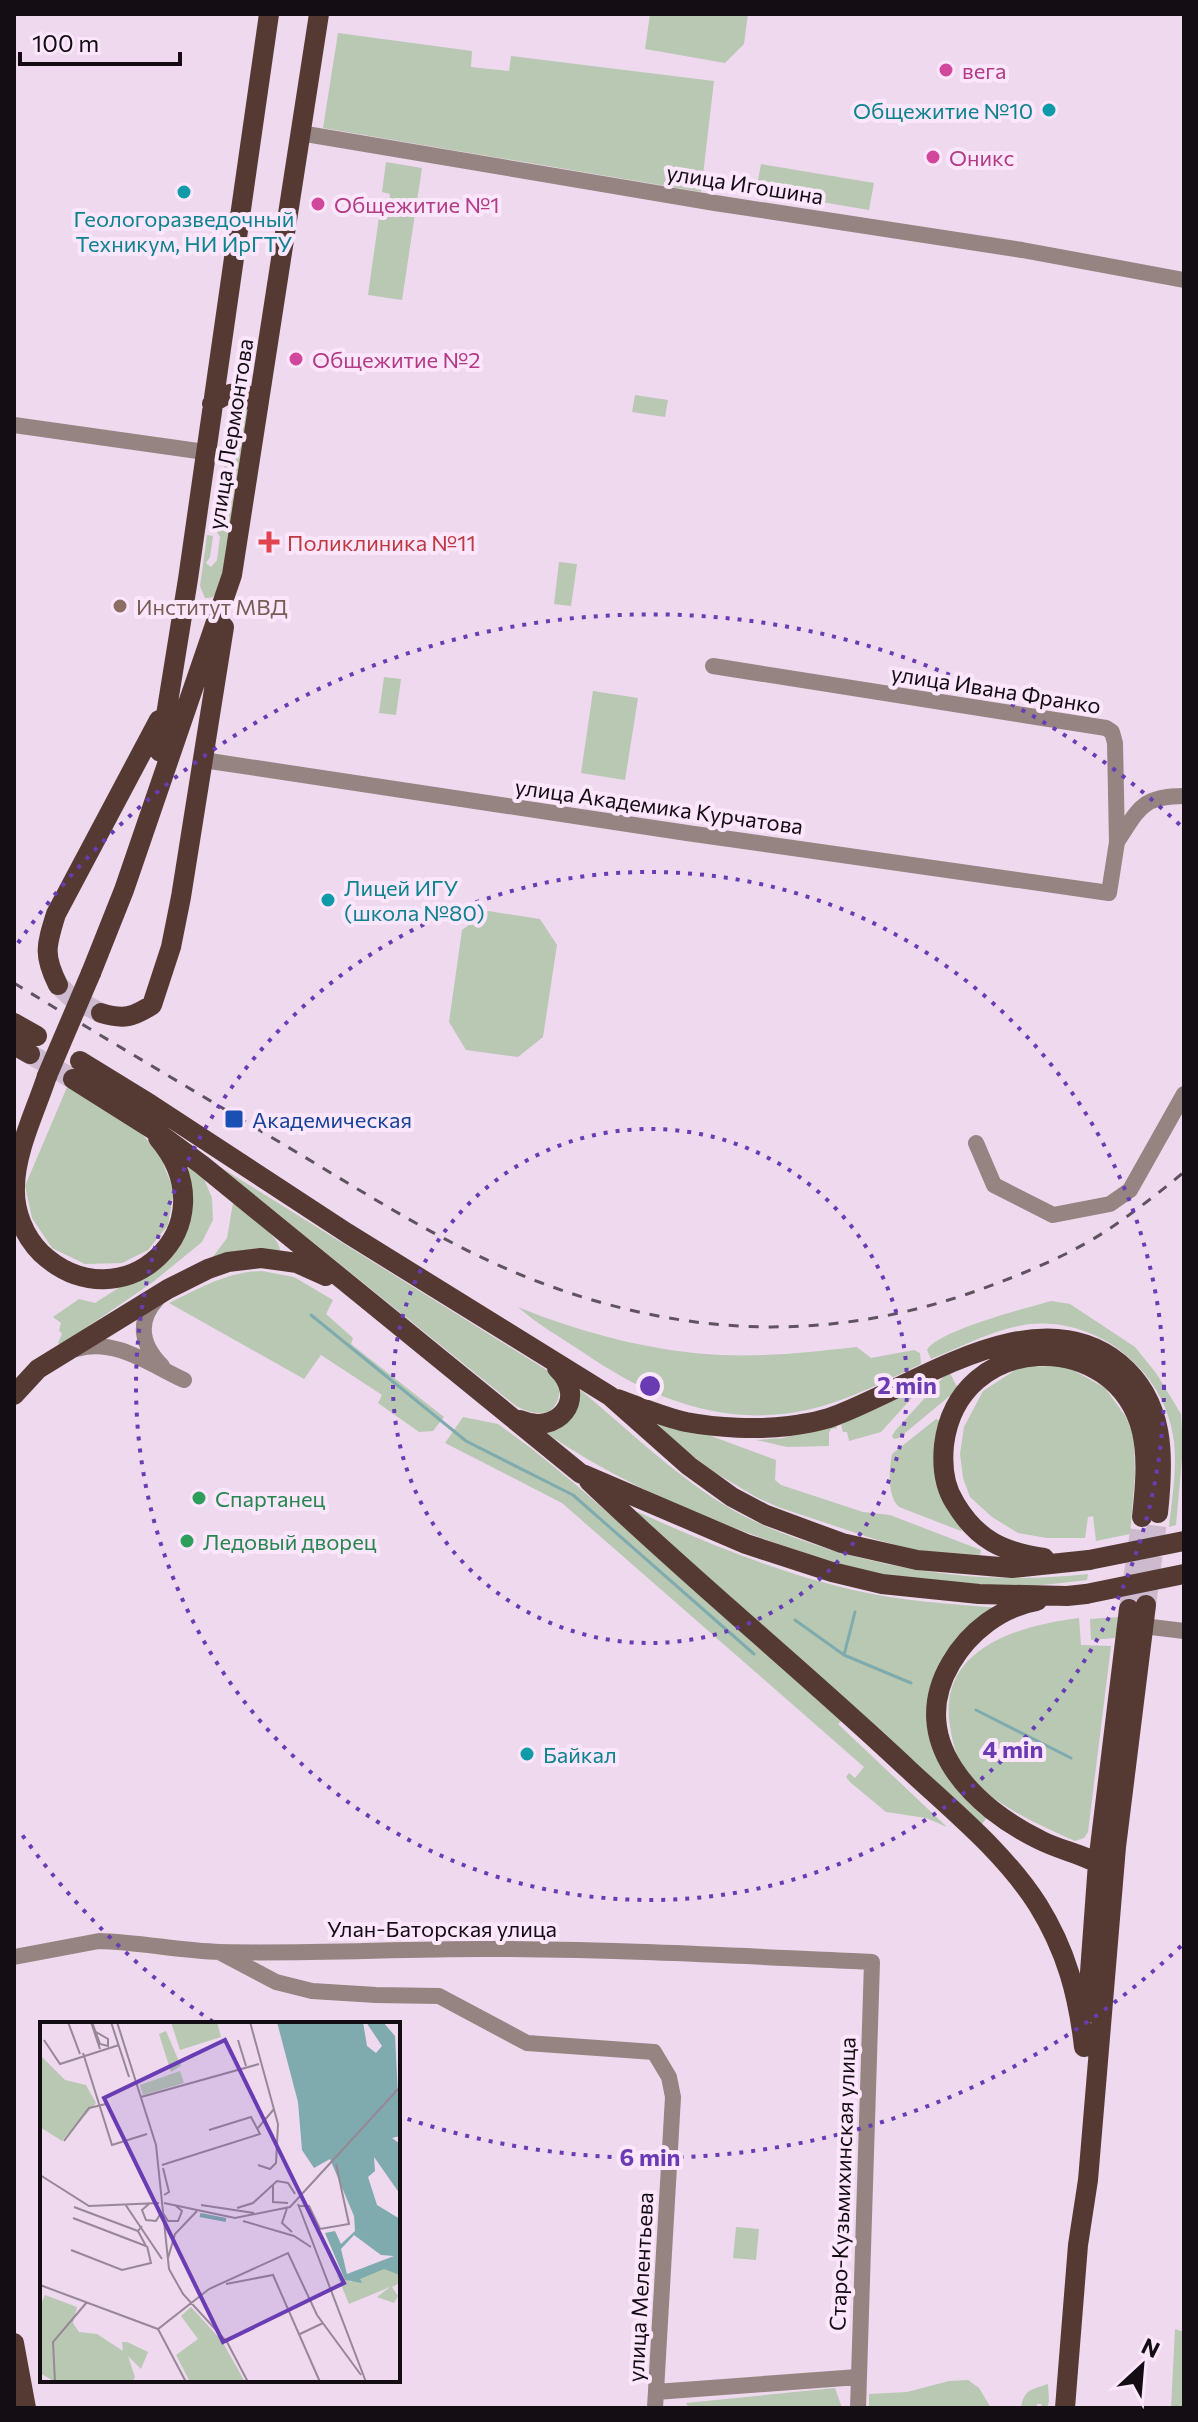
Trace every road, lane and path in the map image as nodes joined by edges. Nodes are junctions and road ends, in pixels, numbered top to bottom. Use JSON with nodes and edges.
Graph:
{"nodes":[{"id":1,"x":269,"y":14,"type":"edge"},
{"id":2,"x":319,"y":14,"type":"edge"},
{"id":3,"x":300,"y":133,"type":"junction"},
{"id":4,"x":1184,"y":280,"type":"edge"},
{"id":5,"x":212,"y":404,"type":"junction"},
{"id":6,"x":258,"y":408,"type":"junction"},
{"id":7,"x":14,"y":425,"type":"edge"},
{"id":8,"x":205,"y":452,"type":"junction"},
{"id":9,"x":232,"y":575,"type":"junction"},
{"id":10,"x":713,"y":666,"type":"dead end"},
{"id":11,"x":169,"y":698,"type":"junction"},
{"id":12,"x":203,"y":760,"type":"junction"},
{"id":13,"x":1184,"y":796,"type":"edge"},
{"id":14,"x":1117,"y":842,"type":"junction"},
{"id":15,"x":138,"y":850,"type":"junction"},
{"id":16,"x":1109,"y":893,"type":"joint"},
{"id":17,"x":58,"y":985,"type":"tunnel mouth"},
{"id":18,"x":101,"y":1013,"type":"tunnel mouth"},
{"id":19,"x":14,"y":1023,"type":"edge"},
{"id":20,"x":27,"y":1045,"type":"tunnel mouth"},
{"id":21,"x":47,"y":1076,"type":"junction"},
{"id":22,"x":1184,"y":1094,"type":"edge"},
{"id":23,"x":139,"y":1120,"type":"junction"},
{"id":24,"x":14,"y":1138,"type":"edge"},
{"id":25,"x":976,"y":1143,"type":"dead end"},
{"id":26,"x":14,"y":1153,"type":"edge"},
{"id":27,"x":168,"y":1289,"type":"junction"},
{"id":28,"x":376,"y":1306,"type":"junction"},
{"id":29,"x":539,"y":1352,"type":"junction"},
{"id":30,"x":61,"y":1356,"type":"junction"},
{"id":31,"x":14,"y":1395,"type":"edge"},
{"id":32,"x":610,"y":1396,"type":"junction"},
{"id":33,"x":516,"y":1419,"type":"junction"},
{"id":34,"x":580,"y":1473,"type":"junction"},
{"id":35,"x":1184,"y":1541,"type":"edge"},
{"id":36,"x":1081,"y":1560,"type":"junction"},
{"id":37,"x":1184,"y":1574,"type":"edge"},
{"id":38,"x":1076,"y":1595,"type":"junction"},
{"id":39,"x":1143,"y":1626,"type":"junction"},
{"id":40,"x":1184,"y":1631,"type":"edge"},
{"id":41,"x":1099,"y":1854,"type":"junction"},
{"id":42,"x":1113,"y":1879,"type":"junction"},
{"id":43,"x":220,"y":1952,"type":"junction"},
{"id":44,"x":14,"y":1957,"type":"edge"},
{"id":45,"x":872,"y":1962,"type":"joint"},
{"id":46,"x":1084,"y":2047,"type":"junction"},
{"id":47,"x":1078,"y":2245,"type":"junction"},
{"id":48,"x":14,"y":2343,"type":"edge"},
{"id":49,"x":858,"y":2377,"type":"junction"},
{"id":50,"x":655,"y":2400,"type":"edge"},
{"id":51,"x":26,"y":2408,"type":"edge"},
{"id":52,"x":858,"y":2408,"type":"edge"},
{"id":53,"x":1065,"y":2408,"type":"edge"}],
"edges":[{"from":1,"to":5,"type":"main road","name":"улица Лермонтова"},
{"from":2,"to":3,"type":"main road","name":"улица Лермонтова"},
{"from":3,"to":4,"type":"street","name":"улица Игошина"},
{"from":3,"to":6,"type":"main road","name":"улица Лермонтова"},
{"from":5,"to":6,"type":"main road"},
{"from":5,"to":8,"type":"main road","name":"улица Лермонтова"},
{"from":6,"to":9,"type":"main road","name":"улица Лермонтова"},
{"from":7,"to":8,"type":"street","name":"улица Лермонтова"},
{"from":8,"to":11,"type":"main road","name":"улица Лермонтова"},
{"from":9,"to":12,"type":"main road"},
{"from":9,"to":15,"type":"main road","name":"улица Лермонтова"},
{"from":10,"to":14,"type":"street","name":"улица Ивана Франко"},
{"from":11,"to":15,"type":"main road","name":"улица Лермонтова"},
{"from":11,"to":17,"type":"main road"},
{"from":12,"to":16,"type":"street","name":"улица Академика Курчатова"},
{"from":12,"to":18,"type":"main road"},
{"from":13,"to":14,"type":"street"},
{"from":14,"to":16,"type":"street","name":"улица Ивана Франко"},
{"from":15,"to":21,"type":"main road","name":"улица Лермонтова","bridge":true},
{"from":19,"to":20,"type":"main road"},
{"from":21,"to":23,"type":"main road"},
{"from":21,"to":24,"type":"main road"},
{"from":21,"to":26,"type":"main road","name":"улица Лермонтова"},
{"from":22,"to":25,"type":"street"},
{"from":23,"to":28,"type":"main road"},
{"from":23,"to":29,"type":"main road"},
{"from":27,"to":28,"type":"main road"},
{"from":27,"to":30,"type":"main road"},
{"from":27,"to":30,"type":"street"},
{"from":28,"to":33,"type":"main road"},
{"from":29,"to":32,"type":"main road"},
{"from":29,"to":33,"type":"main road"},
{"from":30,"to":31,"type":"main road"},
{"from":32,"to":36,"type":"main road"},
{"from":32,"to":36,"type":"main road"},
{"from":33,"to":34,"type":"main road"},
{"from":34,"to":38,"type":"main road"},
{"from":34,"to":46,"type":"main road"},
{"from":35,"to":36,"type":"main road","bridge":true},
{"from":37,"to":38,"type":"main road","bridge":true},
{"from":38,"to":41,"type":"main road"},
{"from":39,"to":40,"type":"street"},
{"from":39,"to":41,"type":"main road"},
{"from":39,"to":42,"type":"main road"},
{"from":41,"to":42,"type":"main road"},
{"from":41,"to":46,"type":"main road"},
{"from":42,"to":47,"type":"main road"},
{"from":43,"to":44,"type":"street","name":"Улан-Баторская улица"},
{"from":43,"to":45,"type":"street","name":"Улан-Баторская улица"},
{"from":43,"to":50,"type":"street","name":"улица Мелентьева"},
{"from":45,"to":49,"type":"street","name":"Старо-Кузьмихинская улица"},
{"from":46,"to":47,"type":"main road"},
{"from":47,"to":53,"type":"main road"},
{"from":48,"to":51,"type":"main road"},
{"from":49,"to":50,"type":"street"},
{"from":49,"to":52,"type":"street","name":"Старо-Кузьмихинская улица"}]}
